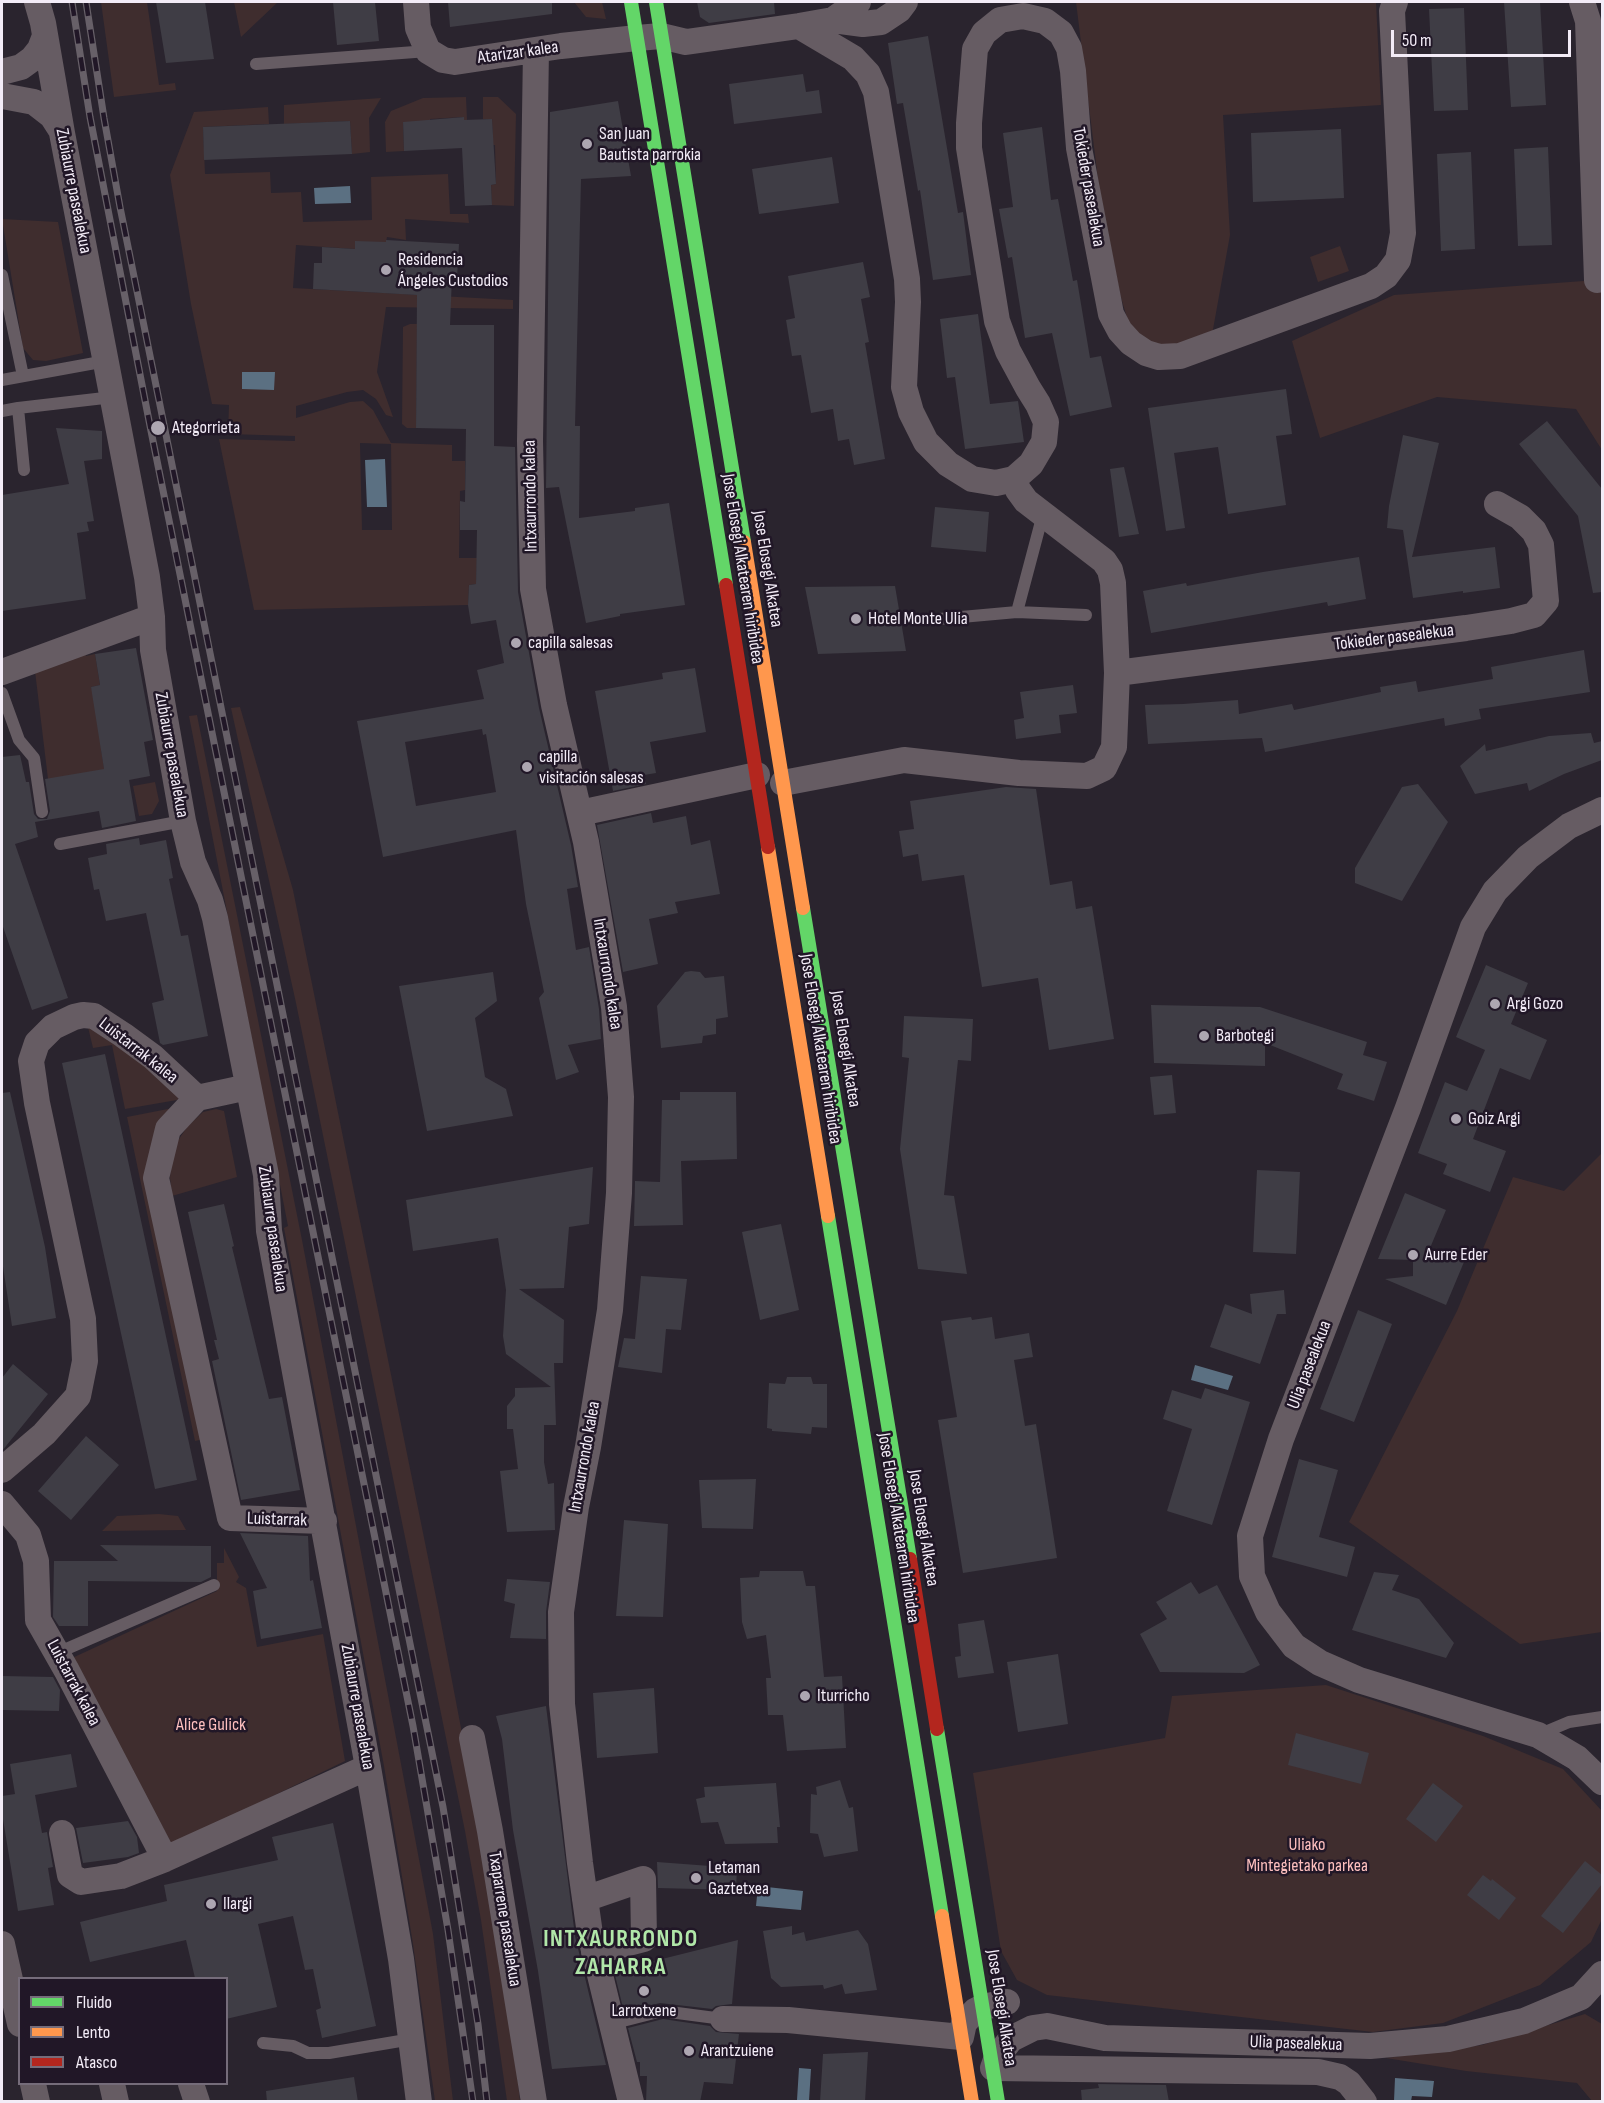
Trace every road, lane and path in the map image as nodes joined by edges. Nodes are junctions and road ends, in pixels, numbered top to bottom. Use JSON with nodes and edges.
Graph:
{"nodes":[{"id":1,"x":416,"y":2,"type":"edge"},
{"id":2,"x":631,"y":2,"type":"edge"},
{"id":3,"x":656,"y":2,"type":"edge"},
{"id":4,"x":858,"y":2,"type":"edge"},
{"id":5,"x":905,"y":2,"type":"edge"},
{"id":6,"x":1395,"y":2,"type":"edge"},
{"id":7,"x":1582,"y":2,"type":"edge"},
{"id":8,"x":39,"y":13,"type":"edge"},
{"id":9,"x":833,"y":20,"type":"junction"},
{"id":10,"x":799,"y":26,"type":"junction"},
{"id":11,"x":649,"y":37,"type":"junction"},
{"id":12,"x":536,"y":50,"type":"junction"},
{"id":13,"x":428,"y":51,"type":"junction"},
{"id":14,"x":256,"y":64,"type":"dead end"},
{"id":15,"x":2,"y":72,"type":"edge"},
{"id":16,"x":2,"y":96,"type":"edge"},
{"id":17,"x":62,"y":133,"type":"junction"},
{"id":18,"x":2,"y":275,"type":"edge"},
{"id":19,"x":1600,"y":284,"type":"edge"},
{"id":20,"x":106,"y":361,"type":"junction"},
{"id":21,"x":23,"y":376,"type":"junction"},
{"id":22,"x":2,"y":380,"type":"edge"},
{"id":23,"x":113,"y":397,"type":"junction"},
{"id":24,"x":18,"y":408,"type":"junction"},
{"id":25,"x":2,"y":411,"type":"edge"},
{"id":26,"x":24,"y":470,"type":"dead end"},
{"id":27,"x":1014,"y":479,"type":"junction"},
{"id":28,"x":1497,"y":504,"type":"dead end"},
{"id":29,"x":1042,"y":514,"type":"junction"},
{"id":30,"x":1017,"y":612,"type":"junction"},
{"id":31,"x":1086,"y":615,"type":"dead end"},
{"id":32,"x":152,"y":617,"type":"junction"},
{"id":33,"x":928,"y":620,"type":"dead end"},
{"id":34,"x":2,"y":672,"type":"edge"},
{"id":35,"x":1117,"y":673,"type":"junction"},
{"id":36,"x":2,"y":693,"type":"edge"},
{"id":37,"x":757,"y":776,"type":"junction"},
{"id":38,"x":783,"y":783,"type":"junction"},
{"id":39,"x":1602,"y":810,"type":"edge"},
{"id":40,"x":42,"y":812,"type":"dead end"},
{"id":41,"x":580,"y":813,"type":"junction"},
{"id":42,"x":183,"y":821,"type":"junction"},
{"id":43,"x":60,"y":844,"type":"dead end"},
{"id":44,"x":249,"y":1087,"type":"junction"},
{"id":45,"x":197,"y":1098,"type":"junction"},
{"id":46,"x":2,"y":1470,"type":"edge"},
{"id":47,"x":2,"y":1504,"type":"edge"},
{"id":48,"x":324,"y":1521,"type":"junction"},
{"id":49,"x":214,"y":1586,"type":"dead end"},
{"id":50,"x":57,"y":1653,"type":"junction"},
{"id":51,"x":1602,"y":1717,"type":"edge"},
{"id":52,"x":1538,"y":1735,"type":"junction"},
{"id":53,"x":472,"y":1738,"type":"dead end"},
{"id":54,"x":368,"y":1767,"type":"junction"},
{"id":55,"x":1602,"y":1782,"type":"edge"},
{"id":56,"x":62,"y":1833,"type":"dead end"},
{"id":57,"x":165,"y":1859,"type":"junction"},
{"id":58,"x":585,"y":1899,"type":"junction"},
{"id":59,"x":2,"y":1944,"type":"edge"},
{"id":60,"x":594,"y":1952,"type":"junction"},
{"id":61,"x":1602,"y":1974,"type":"edge"},
{"id":62,"x":978,"y":1977,"type":"joint"},
{"id":63,"x":1592,"y":1997,"type":"edge"},
{"id":64,"x":995,"y":2004,"type":"junction"},
{"id":65,"x":18,"y":2015,"type":"edge"},
{"id":66,"x":723,"y":2019,"type":"joint"},
{"id":67,"x":611,"y":2024,"type":"junction"},
{"id":68,"x":1061,"y":2027,"type":"junction"},
{"id":69,"x":962,"y":2037,"type":"junction"},
{"id":70,"x":412,"y":2038,"type":"junction"},
{"id":71,"x":263,"y":2043,"type":"dead end"},
{"id":72,"x":993,"y":2068,"type":"junction"},
{"id":73,"x":33,"y":2085,"type":"edge"},
{"id":74,"x":112,"y":2085,"type":"edge"},
{"id":75,"x":191,"y":2085,"type":"edge"},
{"id":76,"x":37,"y":2102,"type":"edge"},
{"id":77,"x":116,"y":2102,"type":"edge"},
{"id":78,"x":197,"y":2102,"type":"edge"},
{"id":79,"x":419,"y":2102,"type":"edge"},
{"id":80,"x":534,"y":2102,"type":"edge"},
{"id":81,"x":631,"y":2102,"type":"edge"},
{"id":82,"x":972,"y":2102,"type":"edge"},
{"id":83,"x":998,"y":2102,"type":"edge"},
{"id":84,"x":1364,"y":2102,"type":"edge"}],
"edges":[{"from":1,"to":13,"type":"street"},
{"from":2,"to":11,"type":"main road","name":"Jose Elosegi Alkatearen hiribidea"},
{"from":3,"to":11,"type":"main road","name":"Jose Elosegi Alkatea"},
{"from":4,"to":9,"type":"street"},
{"from":5,"to":9,"type":"street"},
{"from":6,"to":27,"type":"street","name":"Tokieder pasealekua"},
{"from":7,"to":19,"type":"street"},
{"from":8,"to":15,"type":"street"},
{"from":8,"to":17,"type":"street","name":"Zubiaurre pasealekua"},
{"from":9,"to":10,"type":"street","name":"Atarizar kalea"},
{"from":10,"to":11,"type":"street","name":"Atarizar kalea"},
{"from":10,"to":27,"type":"street"},
{"from":11,"to":12,"type":"street","name":"Atarizar kalea"},
{"from":11,"to":37,"type":"main road","name":"Jose Elosegi Alkatearen hiribidea"},
{"from":11,"to":38,"type":"main road","name":"Jose Elosegi Alkatea"},
{"from":12,"to":13,"type":"street","name":"Atarizar kalea"},
{"from":12,"to":41,"type":"street","name":"Intxaurrondo kalea"},
{"from":13,"to":14,"type":"lane"},
{"from":16,"to":17,"type":"street"},
{"from":17,"to":20,"type":"street","name":"Zubiaurre pasealekua"},
{"from":18,"to":21,"type":"lane"},
{"from":20,"to":21,"type":"lane"},
{"from":20,"to":23,"type":"street","name":"Zubiaurre pasealekua"},
{"from":21,"to":22,"type":"lane"},
{"from":23,"to":24,"type":"lane"},
{"from":23,"to":32,"type":"street","name":"Zubiaurre pasealekua"},
{"from":24,"to":25,"type":"lane"},
{"from":24,"to":26,"type":"lane"},
{"from":27,"to":29,"type":"street"},
{"from":28,"to":35,"type":"street","name":"Tokieder pasealekua"},
{"from":29,"to":30,"type":"lane"},
{"from":29,"to":35,"type":"street"},
{"from":30,"to":31,"type":"lane"},
{"from":30,"to":33,"type":"lane"},
{"from":32,"to":34,"type":"street"},
{"from":32,"to":42,"type":"street","name":"Zubiaurre pasealekua"},
{"from":35,"to":38,"type":"street"},
{"from":36,"to":40,"type":"lane"},
{"from":37,"to":41,"type":"street"},
{"from":37,"to":69,"type":"main road","name":"Jose Elosegi Alkatearen hiribidea"},
{"from":38,"to":62,"type":"main road","name":"Jose Elosegi Alkatea"},
{"from":39,"to":52,"type":"street","name":"Ulia pasealekua"},
{"from":41,"to":58,"type":"street","name":"Intxaurrondo kalea"},
{"from":42,"to":43,"type":"lane"},
{"from":42,"to":44,"type":"street","name":"Zubiaurre pasealekua"},
{"from":44,"to":45,"type":"street"},
{"from":44,"to":48,"type":"street","name":"Zubiaurre pasealekua"},
{"from":45,"to":46,"type":"street","name":"Luistarrak kalea"},
{"from":45,"to":48,"type":"street","name":"Luistarrak"},
{"from":47,"to":50,"type":"street","name":"Luistarrak kalea"},
{"from":48,"to":54,"type":"street","name":"Zubiaurre pasealekua"},
{"from":49,"to":50,"type":"lane"},
{"from":50,"to":57,"type":"street","name":"Luistarrak kalea"},
{"from":51,"to":52,"type":"lane"},
{"from":52,"to":55,"type":"street","name":"Ulia pasealekua"},
{"from":53,"to":80,"type":"street","name":"Txaparrene pasealekua"},
{"from":54,"to":57,"type":"street"},
{"from":54,"to":70,"type":"street","name":"Zubiaurre pasealekua"},
{"from":56,"to":57,"type":"street"},
{"from":58,"to":60,"type":"street","name":"Intxaurrondo kalea"},
{"from":58,"to":60,"type":"street"},
{"from":59,"to":65,"type":"street"},
{"from":60,"to":67,"type":"street","name":"Intxaurrondo kalea"},
{"from":61,"to":63,"type":"street","name":"Ulia pasealekua"},
{"from":62,"to":64,"type":"street"},
{"from":63,"to":68,"type":"street","name":"Ulia pasealekua"},
{"from":64,"to":68,"type":"street"},
{"from":64,"to":69,"type":"street"},
{"from":64,"to":72,"type":"main road","name":"Jose Elosegi Alkatea"},
{"from":66,"to":67,"type":"lane"},
{"from":66,"to":69,"type":"street"},
{"from":67,"to":81,"type":"street","name":"Intxaurrondo kalea"},
{"from":68,"to":72,"type":"street","name":"Ulia pasealekua"},
{"from":69,"to":82,"type":"main road","name":"Jose Elosegi Alkatearen hiribidea"},
{"from":70,"to":71,"type":"lane"},
{"from":70,"to":79,"type":"street","name":"Zubiaurre pasealekua"},
{"from":72,"to":83,"type":"main road","name":"Jose Elosegi Alkatea"},
{"from":72,"to":84,"type":"street"},
{"from":73,"to":76,"type":"street"},
{"from":74,"to":77,"type":"street"},
{"from":75,"to":78,"type":"street"}]}
